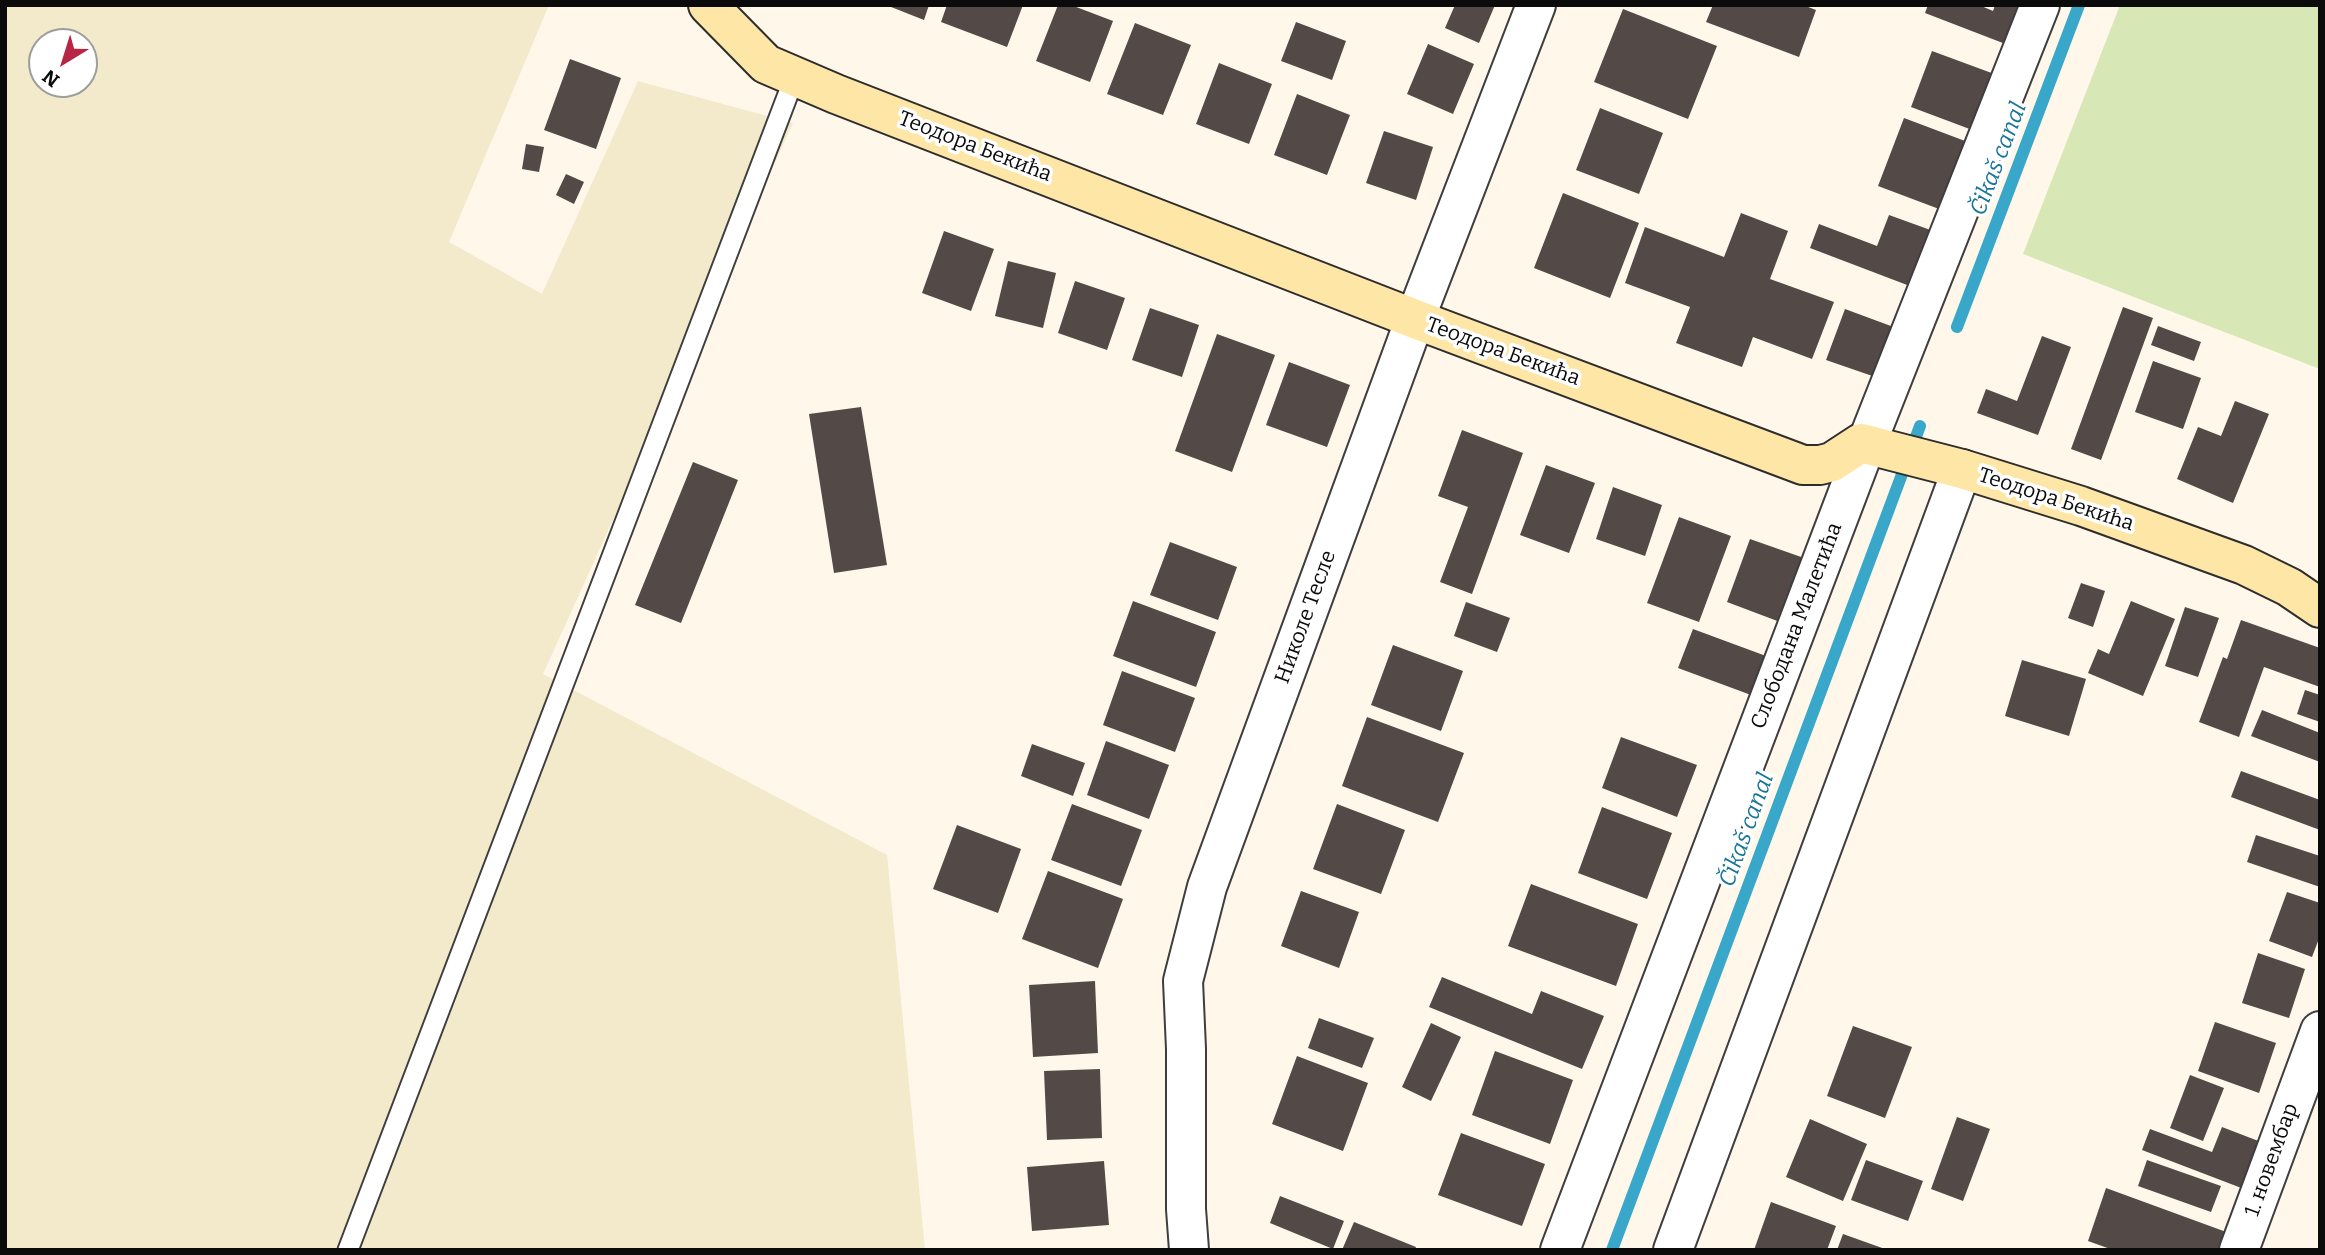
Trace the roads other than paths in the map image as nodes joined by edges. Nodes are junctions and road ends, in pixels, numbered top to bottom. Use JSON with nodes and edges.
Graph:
{"nodes":[{"id":1,"x":708,"y":5,"type":"edge"},
{"id":2,"x":1536,"y":5,"type":"edge"},
{"id":3,"x":2040,"y":5,"type":"edge"},
{"id":4,"x":795,"y":76,"type":"junction"},
{"id":5,"x":1415,"y":319,"type":"junction"},
{"id":6,"x":1874,"y":447,"type":"junction"},
{"id":7,"x":1954,"y":468,"type":"junction"},
{"id":8,"x":2320,"y":608,"type":"edge"},
{"id":9,"x":2320,"y":1031,"type":"edge"},
{"id":10,"x":348,"y":1250,"type":"edge"},
{"id":11,"x":1189,"y":1250,"type":"edge"},
{"id":12,"x":1560,"y":1250,"type":"edge"},
{"id":13,"x":1673,"y":1250,"type":"edge"},
{"id":14,"x":2239,"y":1250,"type":"edge"}],
"edges":[{"from":1,"to":4,"type":"street","name":"Теодора Бекића"},
{"from":2,"to":5,"type":"street","name":"Николе Тесле"},
{"from":3,"to":6,"type":"street","name":"Слободана Малетића"},
{"from":4,"to":5,"type":"street","name":"Теодора Бекића"},
{"from":4,"to":10,"type":"lane"},
{"from":5,"to":6,"type":"street","name":"Теодора Бекића"},
{"from":5,"to":11,"type":"street","name":"Николе Тесле"},
{"from":6,"to":7,"type":"street","name":"Теодора Бекића"},
{"from":6,"to":12,"type":"street","name":"Слободана Малетића"},
{"from":7,"to":8,"type":"street","name":"Теодора Бекића"},
{"from":7,"to":13,"type":"street"},
{"from":9,"to":14,"type":"street","name":"1. новембар"}]}
